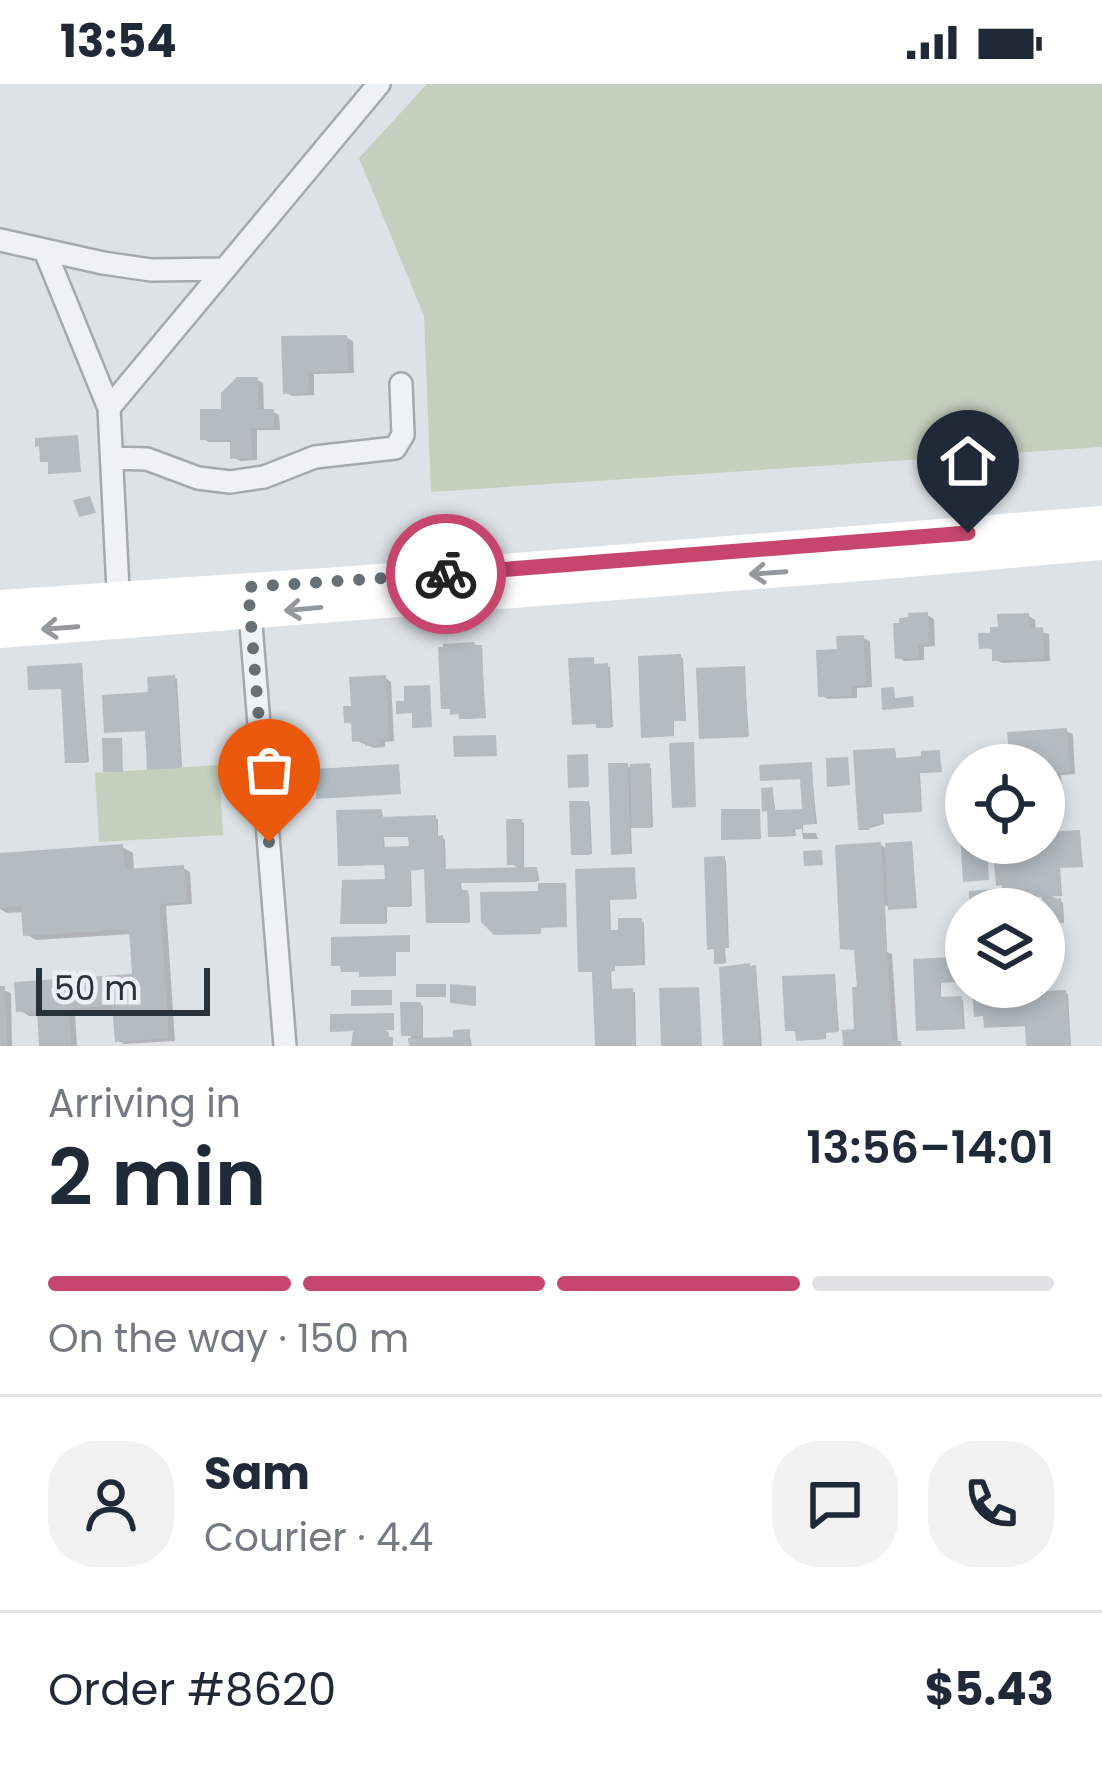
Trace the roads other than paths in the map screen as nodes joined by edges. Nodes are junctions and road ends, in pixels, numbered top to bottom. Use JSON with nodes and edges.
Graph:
{"nodes":[{"id":1,"x":379,"y":84,"type":"edge"},
{"id":2,"x":0,"y":240,"type":"edge"},
{"id":3,"x":45,"y":251,"type":"junction"},
{"id":4,"x":224,"y":269,"type":"junction"},
{"id":5,"x":400,"y":384,"type":"dead end"},
{"id":6,"x":109,"y":407,"type":"junction"},
{"id":7,"x":112,"y":458,"type":"junction"},
{"id":8,"x":1102,"y":521,"type":"edge"},
{"id":9,"x":1102,"y":545,"type":"edge"},
{"id":10,"x":249,"y":601,"type":"junction"},
{"id":11,"x":0,"y":605,"type":"edge"},
{"id":12,"x":119,"y":610,"type":"junction"},
{"id":13,"x":0,"y":633,"type":"edge"},
{"id":14,"x":285,"y":1046,"type":"edge"}],
"edges":[{"from":1,"to":4,"type":"street"},
{"from":2,"to":3,"type":"street"},
{"from":3,"to":4,"type":"street"},
{"from":3,"to":6,"type":"street"},
{"from":4,"to":6,"type":"street"},
{"from":5,"to":7,"type":"street"},
{"from":6,"to":7,"type":"street"},
{"from":7,"to":12,"type":"street"},
{"from":8,"to":10,"type":"main road"},
{"from":9,"to":10,"type":"main road","one_way":true},
{"from":10,"to":12,"type":"main road"},
{"from":10,"to":14,"type":"street"},
{"from":11,"to":12,"type":"main road"},
{"from":12,"to":13,"type":"main road","one_way":true}]}
